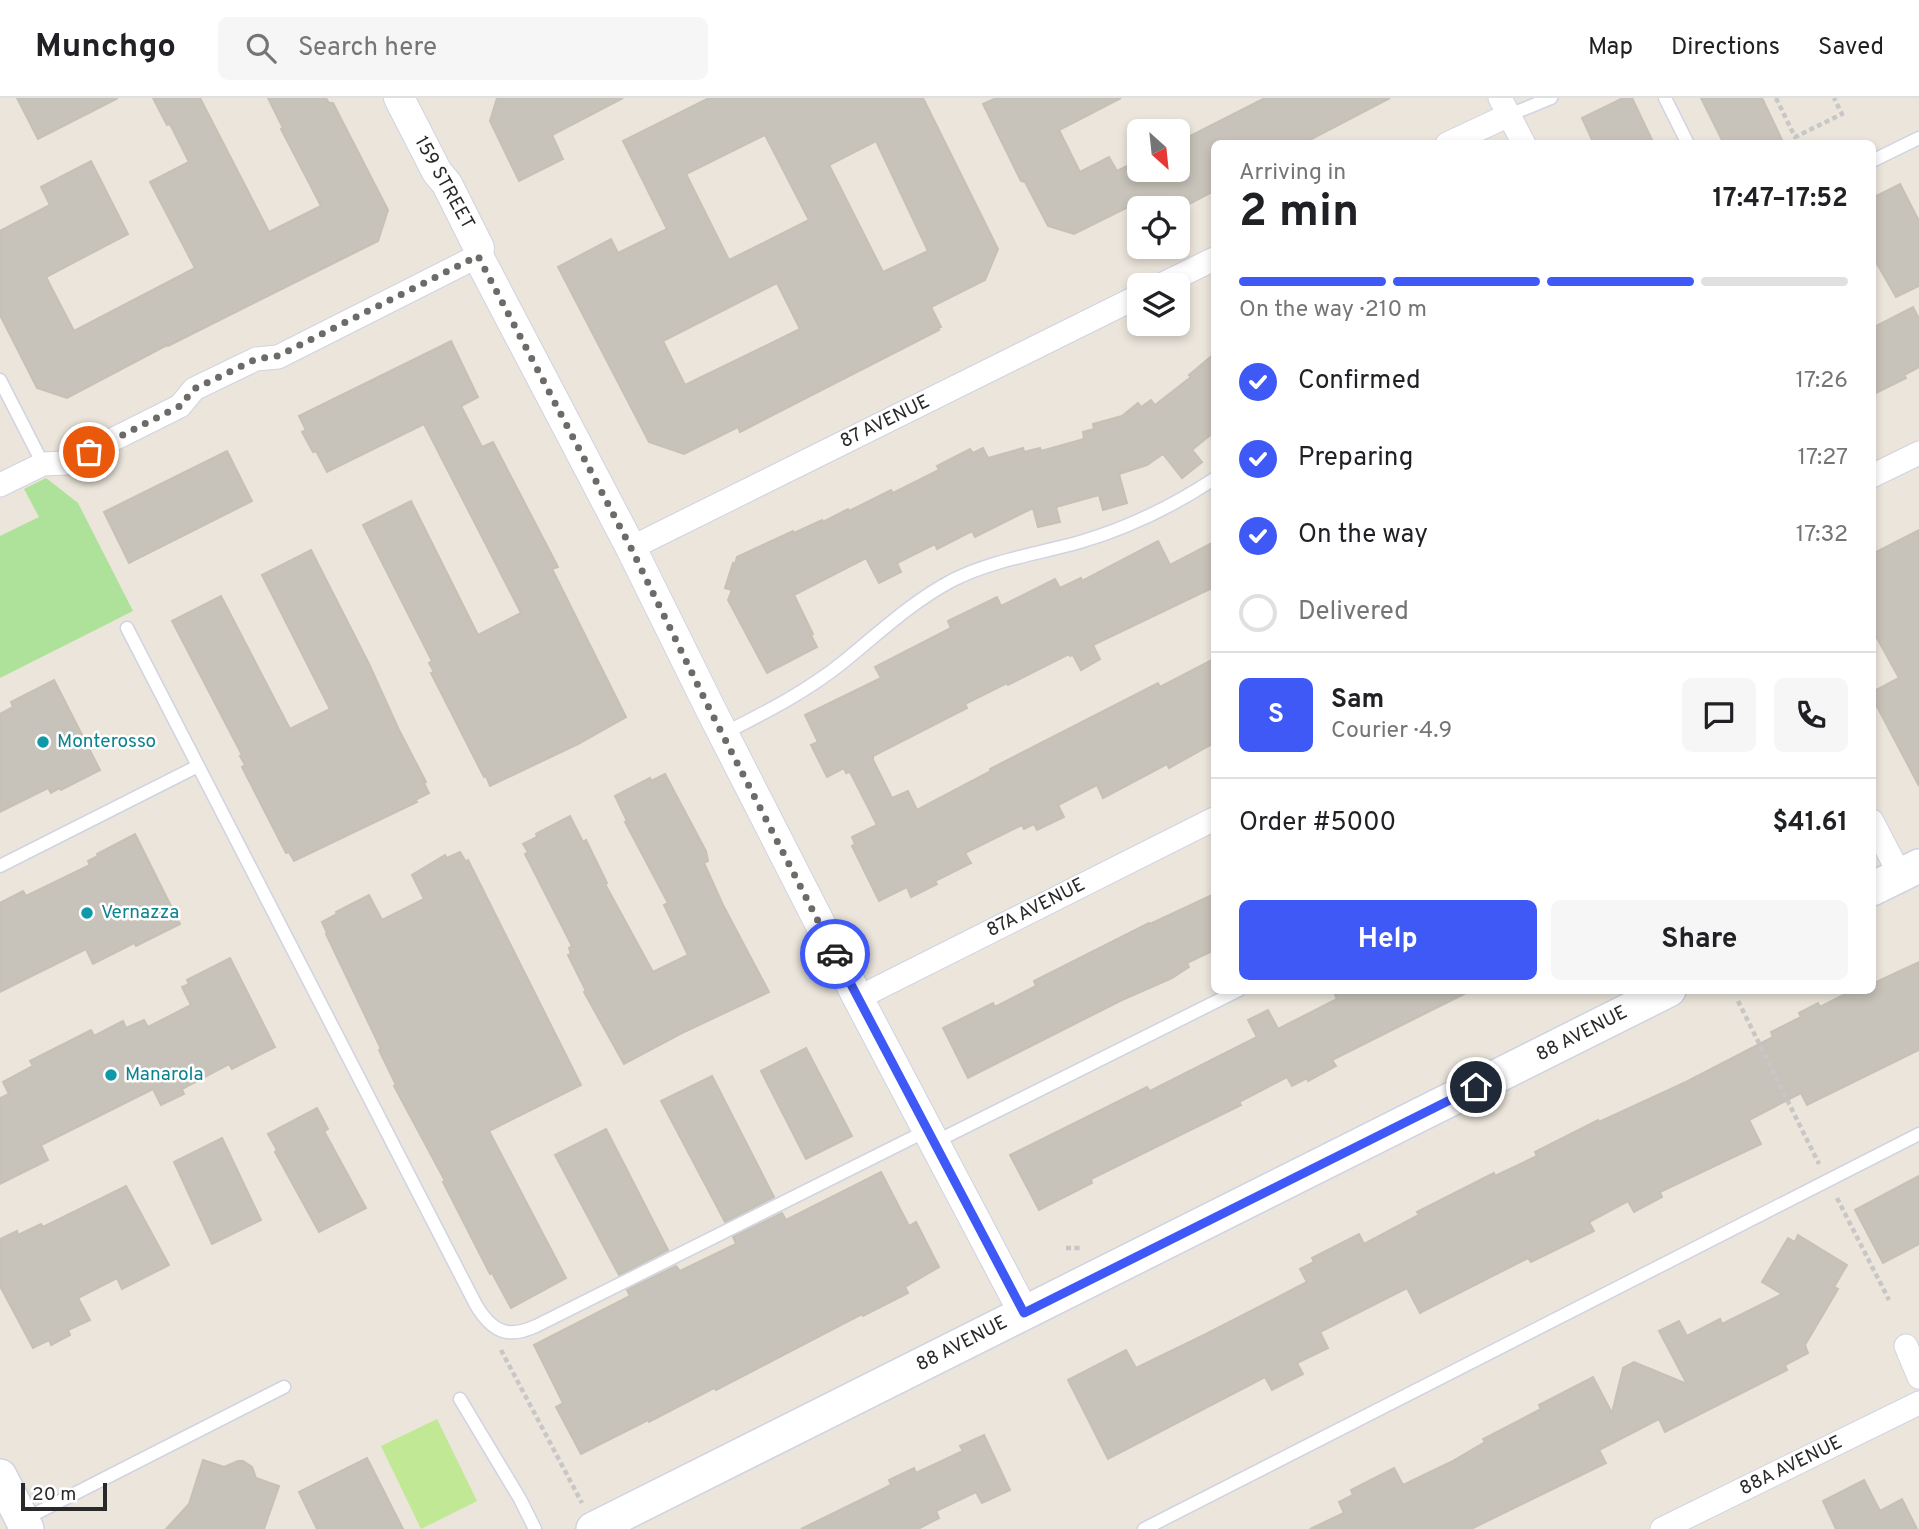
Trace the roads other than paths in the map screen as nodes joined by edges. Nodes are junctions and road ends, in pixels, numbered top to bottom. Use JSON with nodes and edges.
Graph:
{"nodes":[{"id":1,"x":399,"y":98,"type":"edge"},
{"id":2,"x":1551,"y":98,"type":"edge"},
{"id":3,"x":1665,"y":98,"type":"edge"},
{"id":4,"x":1505,"y":107,"type":"edge"},
{"id":5,"x":1919,"y":138,"type":"edge"},
{"id":6,"x":1453,"y":140,"type":"edge"},
{"id":7,"x":1522,"y":140,"type":"edge"},
{"id":8,"x":1686,"y":140,"type":"edge"},
{"id":9,"x":1876,"y":159,"type":"edge"},
{"id":10,"x":478,"y":256,"type":"junction"},
{"id":11,"x":1211,"y":260,"type":"edge"},
{"id":12,"x":1185,"y":273,"type":"edge"},
{"id":13,"x":1127,"y":302,"type":"edge"},
{"id":14,"x":0,"y":380,"type":"edge"},
{"id":15,"x":1919,"y":453,"type":"edge"},
{"id":16,"x":43,"y":464,"type":"junction"},
{"id":17,"x":1876,"y":474,"type":"edge"},
{"id":18,"x":1211,"y":481,"type":"edge"},
{"id":19,"x":0,"y":485,"type":"edge"},
{"id":20,"x":631,"y":548,"type":"junction"},
{"id":21,"x":127,"y":628,"type":"dead end"},
{"id":22,"x":723,"y":734,"type":"junction"},
{"id":23,"x":198,"y":766,"type":"junction"},
{"id":24,"x":1211,"y":820,"type":"edge"},
{"id":25,"x":1876,"y":830,"type":"edge"},
{"id":26,"x":0,"y":866,"type":"edge"},
{"id":27,"x":1897,"y":877,"type":"edge"},
{"id":28,"x":1231,"y":994,"type":"edge"},
{"id":29,"x":1661,"y":994,"type":"edge"},
{"id":30,"x":858,"y":998,"type":"junction"},
{"id":31,"x":1919,"y":1134,"type":"edge"},
{"id":32,"x":932,"y":1136,"type":"junction"},
{"id":33,"x":1024,"y":1313,"type":"junction"},
{"id":34,"x":1906,"y":1346,"type":"dead end"},
{"id":35,"x":1919,"y":1377,"type":"edge"},
{"id":36,"x":284,"y":1387,"type":"dead end"},
{"id":37,"x":460,"y":1399,"type":"dead end"},
{"id":38,"x":1919,"y":1403,"type":"edge"},
{"id":39,"x":0,"y":1476,"type":"edge"},
{"id":40,"x":588,"y":1516,"type":"edge"},
{"id":41,"x":25,"y":1525,"type":"edge"},
{"id":42,"x":1149,"y":1528,"type":"edge"},
{"id":43,"x":535,"y":1529,"type":"edge"},
{"id":44,"x":1662,"y":1529,"type":"edge"}],
"edges":[{"from":1,"to":10,"type":"street","name":"159 STREET"},
{"from":2,"to":4,"type":"lane"},
{"from":3,"to":8,"type":"lane"},
{"from":4,"to":6,"type":"street"},
{"from":4,"to":7,"type":"street"},
{"from":5,"to":9,"type":"lane"},
{"from":10,"to":16,"type":"street"},
{"from":10,"to":20,"type":"street","name":"159 STREET"},
{"from":11,"to":12,"type":"street"},
{"from":13,"to":20,"type":"street","name":"87 AVENUE"},
{"from":14,"to":16,"type":"lane"},
{"from":15,"to":17,"type":"street"},
{"from":16,"to":19,"type":"street"},
{"from":18,"to":22,"type":"lane"},
{"from":20,"to":22,"type":"street","name":"159 STREET"},
{"from":21,"to":23,"type":"lane"},
{"from":22,"to":30,"type":"street","name":"159 STREET"},
{"from":23,"to":26,"type":"lane"},
{"from":23,"to":32,"type":"lane"},
{"from":24,"to":30,"type":"street","name":"87A AVENUE"},
{"from":25,"to":27,"type":"street"},
{"from":28,"to":32,"type":"lane"},
{"from":29,"to":33,"type":"main road","name":"88 AVENUE"},
{"from":30,"to":32,"type":"street","name":"159 STREET"},
{"from":31,"to":42,"type":"lane"},
{"from":32,"to":33,"type":"street","name":"159 STREET"},
{"from":33,"to":40,"type":"main road","name":"88 AVENUE"},
{"from":34,"to":35,"type":"street"},
{"from":36,"to":41,"type":"lane"},
{"from":37,"to":43,"type":"lane"},
{"from":38,"to":44,"type":"street","name":"88A AVENUE"},
{"from":39,"to":41,"type":"main road"}]}
